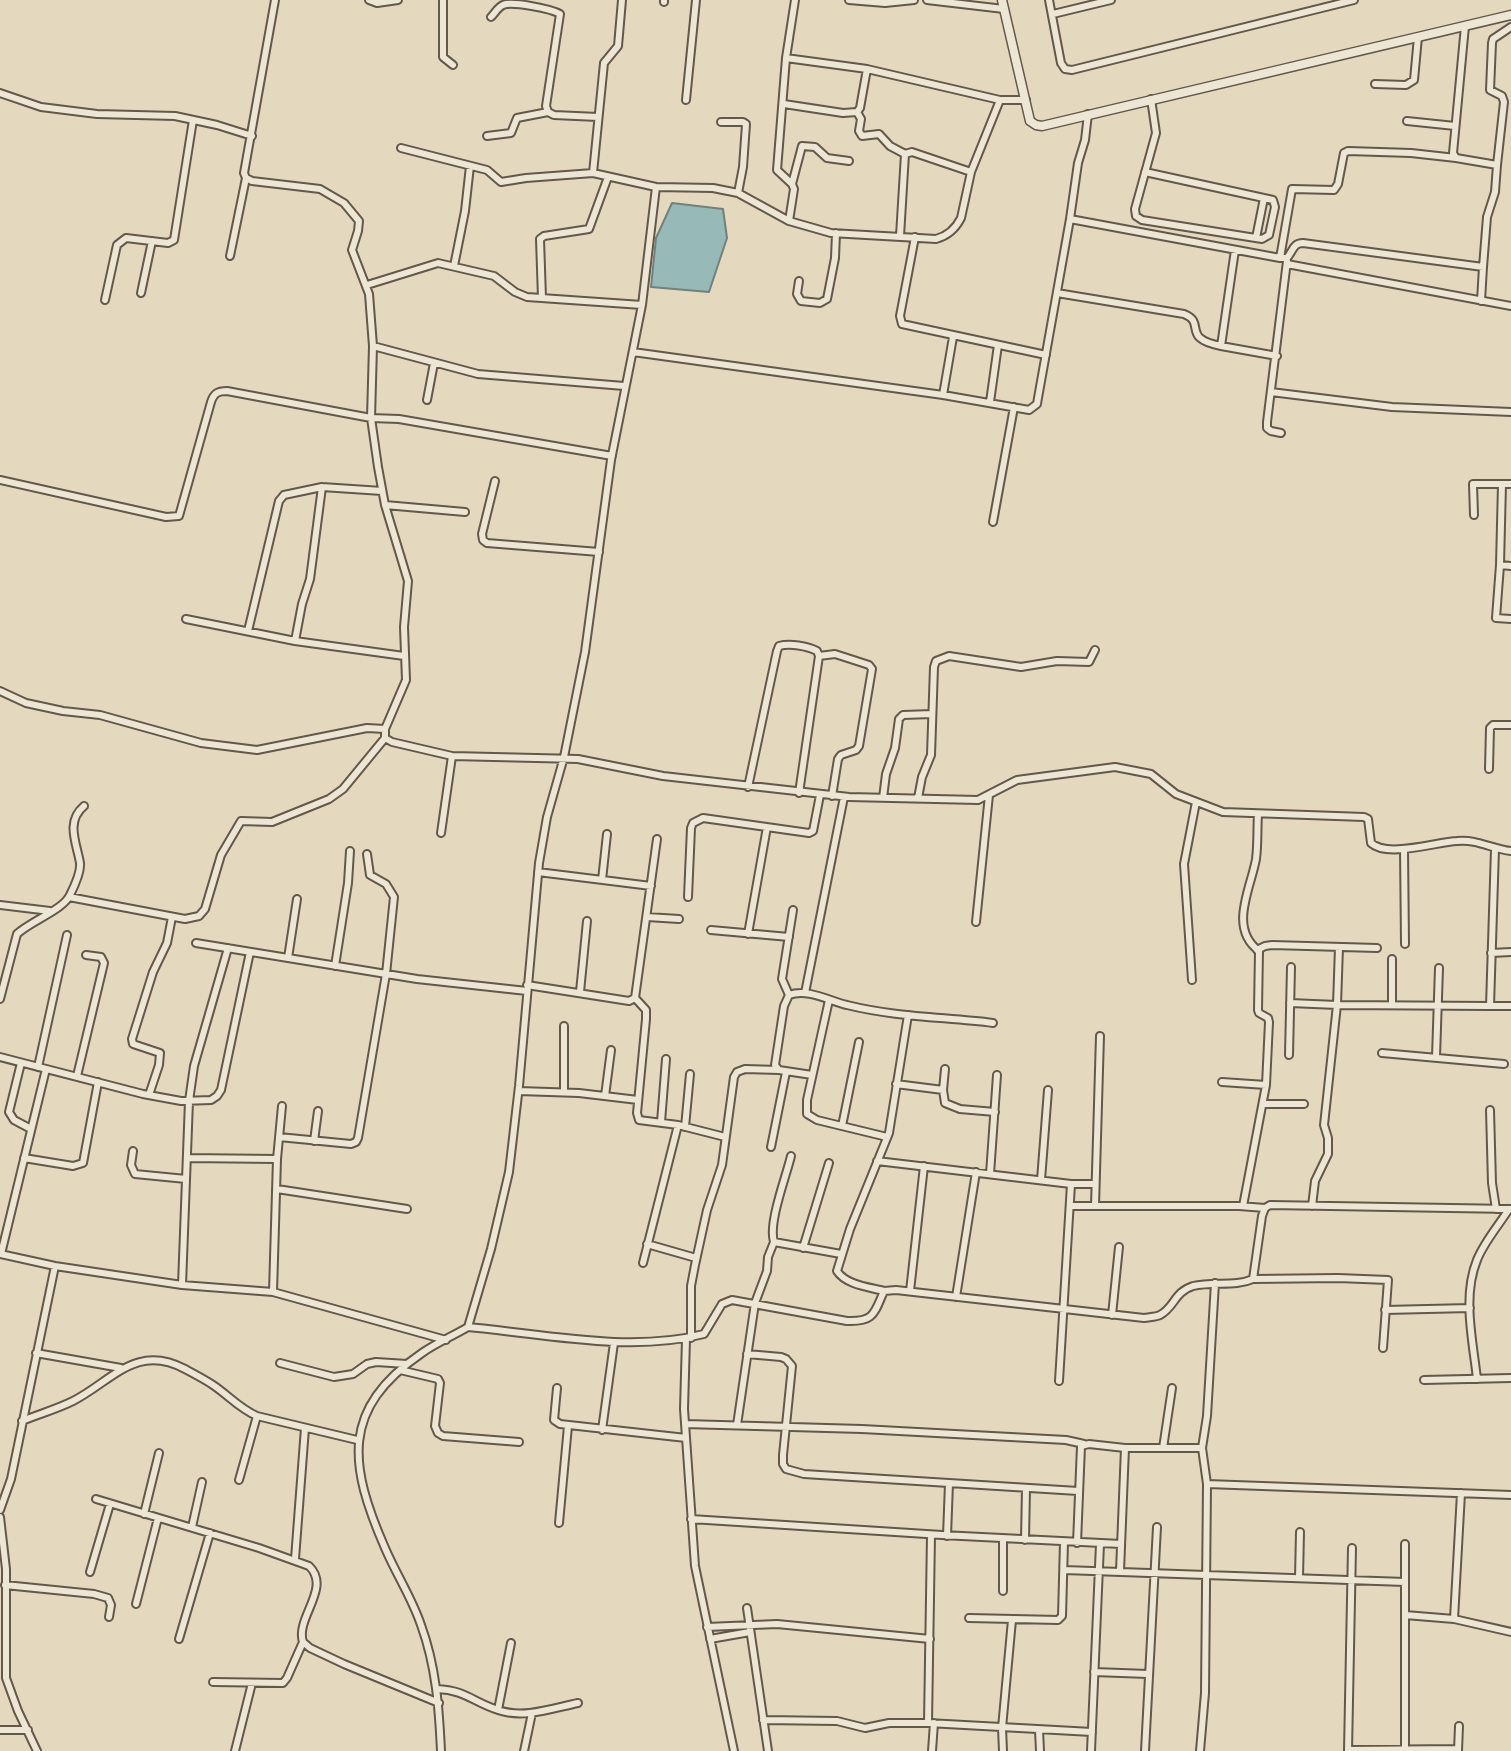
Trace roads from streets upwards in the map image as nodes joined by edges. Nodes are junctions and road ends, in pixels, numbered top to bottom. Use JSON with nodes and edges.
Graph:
{"nodes":[{"id":1,"x":275,"y":0,"type":"edge"},
{"id":2,"x":369,"y":0,"type":"edge"},
{"id":3,"x":398,"y":0,"type":"edge"},
{"id":4,"x":443,"y":0,"type":"edge"},
{"id":5,"x":622,"y":0,"type":"edge"},
{"id":6,"x":696,"y":0,"type":"edge"},
{"id":7,"x":795,"y":0,"type":"edge"},
{"id":8,"x":849,"y":0,"type":"edge"},
{"id":9,"x":914,"y":0,"type":"edge"},
{"id":10,"x":927,"y":0,"type":"edge"},
{"id":11,"x":1049,"y":0,"type":"edge"},
{"id":12,"x":1111,"y":0,"type":"edge"},
{"id":13,"x":1350,"y":0,"type":"edge"},
{"id":14,"x":885,"y":1,"type":"edge"},
{"id":15,"x":1003,"y":5,"type":"edge"},
{"id":16,"x":1053,"y":14,"type":"junction"},
{"id":17,"x":1511,"y":15,"type":"edge"},
{"id":18,"x":491,"y":18,"type":"dead end"},
{"id":19,"x":1465,"y":26,"type":"junction"},
{"id":20,"x":1511,"y":27,"type":"edge"},
{"id":21,"x":1418,"y":37,"type":"junction"},
{"id":22,"x":786,"y":58,"type":"junction"},
{"id":23,"x":453,"y":65,"type":"dead end"},
{"id":24,"x":867,"y":69,"type":"junction"},
{"id":25,"x":1375,"y":84,"type":"dead end"},
{"id":26,"x":0,"y":93,"type":"edge"},
{"id":27,"x":1151,"y":99,"type":"junction"},
{"id":28,"x":686,"y":100,"type":"dead end"},
{"id":29,"x":1000,"y":100,"type":"junction"},
{"id":30,"x":1026,"y":100,"type":"junction"},
{"id":31,"x":784,"y":104,"type":"junction"},
{"id":32,"x":548,"y":112,"type":"junction"},
{"id":33,"x":857,"y":112,"type":"junction"},
{"id":34,"x":1088,"y":114,"type":"junction"},
{"id":35,"x":598,"y":117,"type":"junction"},
{"id":36,"x":193,"y":120,"type":"junction"},
{"id":37,"x":1407,"y":121,"type":"dead end"},
{"id":38,"x":721,"y":122,"type":"dead end"},
{"id":39,"x":1455,"y":127,"type":"junction"},
{"id":40,"x":487,"y":135,"type":"dead end"},
{"id":41,"x":252,"y":136,"type":"junction"},
{"id":42,"x":401,"y":148,"type":"dead end"},
{"id":43,"x":905,"y":153,"type":"junction"},
{"id":44,"x":1456,"y":158,"type":"junction"},
{"id":45,"x":849,"y":161,"type":"dead end"},
{"id":46,"x":1497,"y":165,"type":"junction"},
{"id":47,"x":470,"y":166,"type":"junction"},
{"id":48,"x":971,"y":172,"type":"junction"},
{"id":49,"x":1145,"y":172,"type":"junction"},
{"id":50,"x":593,"y":173,"type":"junction"},
{"id":51,"x":608,"y":177,"type":"junction"},
{"id":52,"x":246,"y":178,"type":"junction"},
{"id":53,"x":792,"y":184,"type":"junction"},
{"id":54,"x":656,"y":187,"type":"junction"},
{"id":55,"x":738,"y":193,"type":"junction"},
{"id":56,"x":1264,"y":198,"type":"junction"},
{"id":57,"x":1070,"y":219,"type":"junction"},
{"id":58,"x":789,"y":221,"type":"junction"},
{"id":59,"x":836,"y":233,"type":"junction"},
{"id":60,"x":900,"y":236,"type":"junction"},
{"id":61,"x":915,"y":237,"type":"junction"},
{"id":62,"x":1256,"y":238,"type":"junction"},
{"id":63,"x":152,"y":241,"type":"junction"},
{"id":64,"x":1235,"y":250,"type":"junction"},
{"id":65,"x":230,"y":256,"type":"dead end"},
{"id":66,"x":1285,"y":260,"type":"junction"},
{"id":67,"x":454,"y":266,"type":"junction"},
{"id":68,"x":1483,"y":267,"type":"junction"},
{"id":69,"x":799,"y":281,"type":"dead end"},
{"id":70,"x":366,"y":285,"type":"junction"},
{"id":71,"x":141,"y":293,"type":"dead end"},
{"id":72,"x":1057,"y":293,"type":"junction"},
{"id":73,"x":542,"y":298,"type":"junction"},
{"id":74,"x":105,"y":300,"type":"dead end"},
{"id":75,"x":1482,"y":300,"type":"junction"},
{"id":76,"x":642,"y":306,"type":"junction"},
{"id":77,"x":1511,"y":306,"type":"edge"},
{"id":78,"x":953,"y":337,"type":"junction"},
{"id":79,"x":998,"y":345,"type":"junction"},
{"id":80,"x":373,"y":346,"type":"junction"},
{"id":81,"x":1221,"y":346,"type":"junction"},
{"id":82,"x":634,"y":352,"type":"junction"},
{"id":83,"x":1046,"y":355,"type":"junction"},
{"id":84,"x":1277,"y":356,"type":"junction"},
{"id":85,"x":434,"y":363,"type":"junction"},
{"id":86,"x":624,"y":386,"type":"junction"},
{"id":87,"x":1272,"y":392,"type":"junction"},
{"id":88,"x":943,"y":395,"type":"junction"},
{"id":89,"x":427,"y":400,"type":"dead end"},
{"id":90,"x":990,"y":402,"type":"junction"},
{"id":91,"x":1014,"y":407,"type":"junction"},
{"id":92,"x":1511,"y":412,"type":"edge"},
{"id":93,"x":371,"y":418,"type":"junction"},
{"id":94,"x":1281,"y":433,"type":"dead end"},
{"id":95,"x":612,"y":456,"type":"junction"},
{"id":96,"x":0,"y":480,"type":"edge"},
{"id":97,"x":495,"y":481,"type":"dead end"},
{"id":98,"x":1502,"y":484,"type":"junction"},
{"id":99,"x":1511,"y":484,"type":"edge"},
{"id":100,"x":323,"y":487,"type":"junction"},
{"id":101,"x":382,"y":491,"type":"junction"},
{"id":102,"x":384,"y":505,"type":"junction"},
{"id":103,"x":465,"y":512,"type":"dead end"},
{"id":104,"x":1474,"y":515,"type":"dead end"},
{"id":105,"x":993,"y":522,"type":"dead end"},
{"id":106,"x":599,"y":552,"type":"junction"},
{"id":107,"x":1500,"y":565,"type":"junction"},
{"id":108,"x":1511,"y":566,"type":"edge"},
{"id":109,"x":186,"y":619,"type":"dead end"},
{"id":110,"x":1511,"y":619,"type":"edge"},
{"id":111,"x":248,"y":631,"type":"junction"},
{"id":112,"x":295,"y":641,"type":"junction"},
{"id":113,"x":1095,"y":650,"type":"dead end"},
{"id":114,"x":404,"y":656,"type":"junction"},
{"id":115,"x":819,"y":656,"type":"junction"},
{"id":116,"x":0,"y":691,"type":"edge"},
{"id":117,"x":932,"y":714,"type":"junction"},
{"id":118,"x":1511,"y":724,"type":"edge"},
{"id":119,"x":385,"y":729,"type":"junction"},
{"id":120,"x":385,"y":738,"type":"junction"},
{"id":121,"x":452,"y":756,"type":"junction"},
{"id":122,"x":564,"y":757,"type":"junction"},
{"id":123,"x":1489,"y":769,"type":"dead end"},
{"id":124,"x":748,"y":787,"type":"junction"},
{"id":125,"x":799,"y":793,"type":"junction"},
{"id":126,"x":820,"y":795,"type":"junction"},
{"id":127,"x":989,"y":795,"type":"junction"},
{"id":128,"x":832,"y":796,"type":"junction"},
{"id":129,"x":844,"y":797,"type":"junction"},
{"id":130,"x":883,"y":798,"type":"junction"},
{"id":131,"x":918,"y":798,"type":"junction"},
{"id":132,"x":1196,"y":802,"type":"junction"},
{"id":133,"x":84,"y":806,"type":"dead end"},
{"id":134,"x":1258,"y":814,"type":"junction"},
{"id":135,"x":767,"y":827,"type":"junction"},
{"id":136,"x":441,"y":833,"type":"dead end"},
{"id":137,"x":607,"y":834,"type":"dead end"},
{"id":138,"x":657,"y":839,"type":"dead end"},
{"id":139,"x":1404,"y":849,"type":"junction"},
{"id":140,"x":1495,"y":849,"type":"junction"},
{"id":141,"x":1511,"y":850,"type":"edge"},
{"id":142,"x":350,"y":851,"type":"dead end"},
{"id":143,"x":367,"y":855,"type":"dead end"},
{"id":144,"x":538,"y":872,"type":"junction"},
{"id":145,"x":602,"y":880,"type":"junction"},
{"id":146,"x":651,"y":886,"type":"junction"},
{"id":147,"x":69,"y":897,"type":"junction"},
{"id":148,"x":688,"y":897,"type":"dead end"},
{"id":149,"x":297,"y":899,"type":"dead end"},
{"id":150,"x":0,"y":905,"type":"edge"},
{"id":151,"x":793,"y":910,"type":"dead end"},
{"id":152,"x":50,"y":911,"type":"junction"},
{"id":153,"x":172,"y":917,"type":"junction"},
{"id":154,"x":647,"y":917,"type":"junction"},
{"id":155,"x":680,"y":919,"type":"dead end"},
{"id":156,"x":587,"y":921,"type":"dead end"},
{"id":157,"x":976,"y":922,"type":"dead end"},
{"id":158,"x":711,"y":930,"type":"dead end"},
{"id":159,"x":748,"y":934,"type":"junction"},
{"id":160,"x":67,"y":935,"type":"dead end"},
{"id":161,"x":789,"y":937,"type":"junction"},
{"id":162,"x":196,"y":943,"type":"dead end"},
{"id":163,"x":1405,"y":944,"type":"dead end"},
{"id":164,"x":1339,"y":947,"type":"junction"},
{"id":165,"x":228,"y":948,"type":"junction"},
{"id":166,"x":1377,"y":948,"type":"dead end"},
{"id":167,"x":1257,"y":950,"type":"junction"},
{"id":168,"x":250,"y":952,"type":"junction"},
{"id":169,"x":1511,"y":952,"type":"edge"},
{"id":170,"x":1491,"y":953,"type":"junction"},
{"id":171,"x":86,"y":955,"type":"dead end"},
{"id":172,"x":288,"y":958,"type":"junction"},
{"id":173,"x":1392,"y":960,"type":"dead end"},
{"id":174,"x":335,"y":966,"type":"junction"},
{"id":175,"x":1291,"y":967,"type":"dead end"},
{"id":176,"x":1439,"y":968,"type":"dead end"},
{"id":177,"x":386,"y":974,"type":"junction"},
{"id":178,"x":1192,"y":980,"type":"dead end"},
{"id":179,"x":527,"y":988,"type":"junction"},
{"id":180,"x":580,"y":992,"type":"junction"},
{"id":181,"x":805,"y":993,"type":"junction"},
{"id":182,"x":789,"y":995,"type":"junction"},
{"id":183,"x":635,"y":998,"type":"junction"},
{"id":184,"x":0,"y":999,"type":"edge"},
{"id":185,"x":829,"y":1000,"type":"junction"},
{"id":186,"x":1290,"y":1003,"type":"junction"},
{"id":187,"x":1337,"y":1004,"type":"junction"},
{"id":188,"x":1392,"y":1004,"type":"junction"},
{"id":189,"x":1438,"y":1004,"type":"junction"},
{"id":190,"x":1490,"y":1006,"type":"junction"},
{"id":191,"x":1511,"y":1006,"type":"edge"},
{"id":192,"x":908,"y":1015,"type":"junction"},
{"id":193,"x":993,"y":1023,"type":"dead end"},
{"id":194,"x":564,"y":1026,"type":"dead end"},
{"id":195,"x":1100,"y":1036,"type":"dead end"},
{"id":196,"x":859,"y":1042,"type":"dead end"},
{"id":197,"x":611,"y":1050,"type":"dead end"},
{"id":198,"x":1382,"y":1053,"type":"dead end"},
{"id":199,"x":1289,"y":1055,"type":"dead end"},
{"id":200,"x":0,"y":1057,"type":"edge"},
{"id":201,"x":1436,"y":1057,"type":"junction"},
{"id":202,"x":666,"y":1059,"type":"dead end"},
{"id":203,"x":21,"y":1063,"type":"junction"},
{"id":204,"x":1504,"y":1064,"type":"dead end"},
{"id":205,"x":38,"y":1067,"type":"junction"},
{"id":206,"x":46,"y":1069,"type":"junction"},
{"id":207,"x":945,"y":1069,"type":"dead end"},
{"id":208,"x":782,"y":1071,"type":"junction"},
{"id":209,"x":690,"y":1073,"type":"dead end"},
{"id":210,"x":812,"y":1075,"type":"junction"},
{"id":211,"x":998,"y":1075,"type":"dead end"},
{"id":212,"x":78,"y":1076,"type":"junction"},
{"id":213,"x":98,"y":1082,"type":"junction"},
{"id":214,"x":1222,"y":1082,"type":"dead end"},
{"id":215,"x":896,"y":1084,"type":"junction"},
{"id":216,"x":1266,"y":1085,"type":"junction"},
{"id":217,"x":943,"y":1090,"type":"junction"},
{"id":218,"x":1048,"y":1090,"type":"dead end"},
{"id":219,"x":519,"y":1091,"type":"junction"},
{"id":220,"x":564,"y":1092,"type":"junction"},
{"id":221,"x":149,"y":1095,"type":"junction"},
{"id":222,"x":605,"y":1096,"type":"junction"},
{"id":223,"x":638,"y":1100,"type":"junction"},
{"id":224,"x":189,"y":1101,"type":"junction"},
{"id":225,"x":1263,"y":1104,"type":"junction"},
{"id":226,"x":1304,"y":1104,"type":"dead end"},
{"id":227,"x":282,"y":1106,"type":"dead end"},
{"id":228,"x":1490,"y":1110,"type":"dead end"},
{"id":229,"x":318,"y":1111,"type":"dead end"},
{"id":230,"x":995,"y":1111,"type":"junction"},
{"id":231,"x":661,"y":1122,"type":"junction"},
{"id":232,"x":682,"y":1126,"type":"junction"},
{"id":233,"x":842,"y":1126,"type":"junction"},
{"id":234,"x":31,"y":1129,"type":"junction"},
{"id":235,"x":279,"y":1137,"type":"junction"},
{"id":236,"x":724,"y":1137,"type":"junction"},
{"id":237,"x":887,"y":1137,"type":"junction"},
{"id":238,"x":314,"y":1141,"type":"junction"},
{"id":239,"x":771,"y":1147,"type":"dead end"},
{"id":240,"x":133,"y":1151,"type":"dead end"},
{"id":241,"x":791,"y":1156,"type":"dead end"},
{"id":242,"x":24,"y":1158,"type":"junction"},
{"id":243,"x":187,"y":1158,"type":"junction"},
{"id":244,"x":277,"y":1158,"type":"junction"},
{"id":245,"x":877,"y":1161,"type":"junction"},
{"id":246,"x":829,"y":1163,"type":"dead end"},
{"id":247,"x":924,"y":1166,"type":"junction"},
{"id":248,"x":976,"y":1172,"type":"junction"},
{"id":249,"x":990,"y":1174,"type":"junction"},
{"id":250,"x":186,"y":1179,"type":"junction"},
{"id":251,"x":1041,"y":1180,"type":"junction"},
{"id":252,"x":1071,"y":1184,"type":"junction"},
{"id":253,"x":1095,"y":1184,"type":"junction"},
{"id":254,"x":276,"y":1189,"type":"junction"},
{"id":255,"x":1071,"y":1206,"type":"junction"},
{"id":256,"x":1095,"y":1206,"type":"junction"},
{"id":257,"x":1243,"y":1206,"type":"junction"},
{"id":258,"x":1312,"y":1206,"type":"junction"},
{"id":259,"x":1265,"y":1208,"type":"junction"},
{"id":260,"x":407,"y":1209,"type":"dead end"},
{"id":261,"x":1496,"y":1209,"type":"junction"},
{"id":262,"x":1510,"y":1209,"type":"edge"},
{"id":263,"x":774,"y":1242,"type":"junction"},
{"id":264,"x":647,"y":1244,"type":"junction"},
{"id":265,"x":1119,"y":1247,"type":"dead end"},
{"id":266,"x":803,"y":1248,"type":"junction"},
{"id":267,"x":1,"y":1254,"type":"edge"},
{"id":268,"x":841,"y":1254,"type":"junction"},
{"id":269,"x":696,"y":1258,"type":"junction"},
{"id":270,"x":643,"y":1263,"type":"dead end"},
{"id":271,"x":55,"y":1266,"type":"junction"},
{"id":272,"x":1254,"y":1279,"type":"junction"},
{"id":273,"x":1215,"y":1283,"type":"junction"},
{"id":274,"x":182,"y":1285,"type":"junction"},
{"id":275,"x":884,"y":1291,"type":"junction"},
{"id":276,"x":910,"y":1291,"type":"junction"},
{"id":277,"x":273,"y":1292,"type":"junction"},
{"id":278,"x":956,"y":1297,"type":"junction"},
{"id":279,"x":755,"y":1303,"type":"junction"},
{"id":280,"x":1470,"y":1308,"type":"junction"},
{"id":281,"x":1064,"y":1310,"type":"junction"},
{"id":282,"x":1385,"y":1310,"type":"junction"},
{"id":283,"x":1112,"y":1315,"type":"junction"},
{"id":284,"x":468,"y":1327,"type":"junction"},
{"id":285,"x":689,"y":1338,"type":"junction"},
{"id":286,"x":446,"y":1340,"type":"junction"},
{"id":287,"x":614,"y":1343,"type":"junction"},
{"id":288,"x":1383,"y":1349,"type":"dead end"},
{"id":289,"x":36,"y":1353,"type":"junction"},
{"id":290,"x":747,"y":1354,"type":"junction"},
{"id":291,"x":279,"y":1363,"type":"dead end"},
{"id":292,"x":407,"y":1364,"type":"junction"},
{"id":293,"x":121,"y":1368,"type":"junction"},
{"id":294,"x":400,"y":1370,"type":"junction"},
{"id":295,"x":1511,"y":1378,"type":"edge"},
{"id":296,"x":1424,"y":1380,"type":"dead end"},
{"id":297,"x":1477,"y":1380,"type":"junction"},
{"id":298,"x":1059,"y":1381,"type":"dead end"},
{"id":299,"x":557,"y":1388,"type":"dead end"},
{"id":300,"x":1172,"y":1388,"type":"dead end"},
{"id":301,"x":257,"y":1416,"type":"junction"},
{"id":302,"x":22,"y":1421,"type":"junction"},
{"id":303,"x":685,"y":1424,"type":"junction"},
{"id":304,"x":737,"y":1425,"type":"junction"},
{"id":305,"x":568,"y":1426,"type":"junction"},
{"id":306,"x":786,"y":1427,"type":"junction"},
{"id":307,"x":305,"y":1428,"type":"junction"},
{"id":308,"x":602,"y":1430,"type":"junction"},
{"id":309,"x":686,"y":1438,"type":"junction"},
{"id":310,"x":357,"y":1440,"type":"junction"},
{"id":311,"x":519,"y":1443,"type":"dead end"},
{"id":312,"x":1084,"y":1444,"type":"junction"},
{"id":313,"x":1125,"y":1448,"type":"junction"},
{"id":314,"x":1163,"y":1448,"type":"junction"},
{"id":315,"x":1202,"y":1448,"type":"junction"},
{"id":316,"x":159,"y":1453,"type":"dead end"},
{"id":317,"x":239,"y":1480,"type":"dead end"},
{"id":318,"x":202,"y":1482,"type":"dead end"},
{"id":319,"x":949,"y":1483,"type":"junction"},
{"id":320,"x":1207,"y":1485,"type":"junction"},
{"id":321,"x":1026,"y":1488,"type":"junction"},
{"id":322,"x":3,"y":1490,"type":"edge"},
{"id":323,"x":1078,"y":1491,"type":"junction"},
{"id":324,"x":1461,"y":1493,"type":"junction"},
{"id":325,"x":1511,"y":1494,"type":"edge"},
{"id":326,"x":96,"y":1499,"type":"dead end"},
{"id":327,"x":110,"y":1504,"type":"junction"},
{"id":328,"x":0,"y":1510,"type":"edge"},
{"id":329,"x":144,"y":1514,"type":"junction"},
{"id":330,"x":0,"y":1517,"type":"edge"},
{"id":331,"x":158,"y":1518,"type":"junction"},
{"id":332,"x":691,"y":1519,"type":"junction"},
{"id":333,"x":559,"y":1523,"type":"dead end"},
{"id":334,"x":192,"y":1527,"type":"junction"},
{"id":335,"x":1157,"y":1527,"type":"dead end"},
{"id":336,"x":1300,"y":1532,"type":"dead end"},
{"id":337,"x":210,"y":1533,"type":"junction"},
{"id":338,"x":931,"y":1535,"type":"junction"},
{"id":339,"x":947,"y":1536,"type":"junction"},
{"id":340,"x":1003,"y":1539,"type":"junction"},
{"id":341,"x":1025,"y":1540,"type":"junction"},
{"id":342,"x":1064,"y":1542,"type":"junction"},
{"id":343,"x":1077,"y":1543,"type":"junction"},
{"id":344,"x":1100,"y":1544,"type":"junction"},
{"id":345,"x":1121,"y":1544,"type":"junction"},
{"id":346,"x":1405,"y":1544,"type":"dead end"},
{"id":347,"x":1352,"y":1548,"type":"dead end"},
{"id":348,"x":295,"y":1559,"type":"junction"},
{"id":349,"x":1064,"y":1570,"type":"junction"},
{"id":350,"x":1099,"y":1571,"type":"junction"},
{"id":351,"x":1120,"y":1571,"type":"junction"},
{"id":352,"x":90,"y":1572,"type":"dead end"},
{"id":353,"x":1155,"y":1575,"type":"junction"},
{"id":354,"x":1207,"y":1576,"type":"junction"},
{"id":355,"x":1299,"y":1578,"type":"junction"},
{"id":356,"x":1351,"y":1579,"type":"junction"},
{"id":357,"x":1405,"y":1582,"type":"junction"},
{"id":358,"x":5,"y":1585,"type":"junction"},
{"id":359,"x":1003,"y":1591,"type":"dead end"},
{"id":360,"x":136,"y":1604,"type":"dead end"},
{"id":361,"x":747,"y":1608,"type":"dead end"},
{"id":362,"x":1405,"y":1615,"type":"junction"},
{"id":363,"x":110,"y":1617,"type":"dead end"},
{"id":364,"x":969,"y":1618,"type":"dead end"},
{"id":365,"x":1454,"y":1619,"type":"junction"},
{"id":366,"x":1012,"y":1620,"type":"junction"},
{"id":367,"x":749,"y":1623,"type":"junction"},
{"id":368,"x":707,"y":1627,"type":"junction"},
{"id":369,"x":750,"y":1632,"type":"junction"},
{"id":370,"x":1511,"y":1632,"type":"edge"},
{"id":371,"x":179,"y":1639,"type":"dead end"},
{"id":372,"x":710,"y":1639,"type":"junction"},
{"id":373,"x":930,"y":1639,"type":"junction"},
{"id":374,"x":2,"y":1640,"type":"edge"},
{"id":375,"x":303,"y":1642,"type":"junction"},
{"id":376,"x":511,"y":1643,"type":"dead end"},
{"id":377,"x":1094,"y":1672,"type":"junction"},
{"id":378,"x":1149,"y":1674,"type":"junction"},
{"id":379,"x":3,"y":1677,"type":"edge"},
{"id":380,"x":213,"y":1682,"type":"dead end"},
{"id":381,"x":252,"y":1683,"type":"junction"},
{"id":382,"x":437,"y":1689,"type":"junction"},
{"id":383,"x":439,"y":1703,"type":"junction"},
{"id":384,"x":578,"y":1703,"type":"dead end"},
{"id":385,"x":498,"y":1710,"type":"junction"},
{"id":386,"x":532,"y":1713,"type":"junction"},
{"id":387,"x":763,"y":1720,"type":"junction"},
{"id":388,"x":931,"y":1723,"type":"junction"},
{"id":389,"x":1459,"y":1726,"type":"dead end"},
{"id":390,"x":1002,"y":1728,"type":"junction"},
{"id":391,"x":0,"y":1730,"type":"edge"},
{"id":392,"x":28,"y":1730,"type":"junction"},
{"id":393,"x":1039,"y":1730,"type":"junction"},
{"id":394,"x":1091,"y":1732,"type":"junction"},
{"id":395,"x":1458,"y":1750,"type":"edge"},
{"id":396,"x":37,"y":1751,"type":"edge"},
{"id":397,"x":235,"y":1751,"type":"edge"},
{"id":398,"x":441,"y":1751,"type":"edge"},
{"id":399,"x":524,"y":1751,"type":"edge"},
{"id":400,"x":734,"y":1751,"type":"edge"},
{"id":401,"x":768,"y":1751,"type":"edge"},
{"id":402,"x":932,"y":1751,"type":"edge"},
{"id":403,"x":1003,"y":1751,"type":"edge"},
{"id":404,"x":1040,"y":1751,"type":"edge"},
{"id":405,"x":1091,"y":1751,"type":"edge"},
{"id":406,"x":1145,"y":1751,"type":"edge"},
{"id":407,"x":1200,"y":1751,"type":"edge"},
{"id":408,"x":1348,"y":1751,"type":"edge"},
{"id":409,"x":1405,"y":1751,"type":"edge"}],
"edges":[{"from":1,"to":41,"type":"street"},
{"from":2,"to":3,"type":"street"},
{"from":4,"to":23,"type":"street"},
{"from":5,"to":35,"type":"street"},
{"from":6,"to":28,"type":"street"},
{"from":7,"to":22,"type":"street"},
{"from":8,"to":14,"type":"street"},
{"from":9,"to":14,"type":"street"},
{"from":10,"to":15,"type":"street"},
{"from":11,"to":16,"type":"street"},
{"from":12,"to":16,"type":"street"},
{"from":13,"to":16,"type":"street"},
{"from":15,"to":30,"type":"street"},
{"from":17,"to":19,"type":"street"},
{"from":18,"to":32,"type":"street"},
{"from":19,"to":21,"type":"street"},
{"from":19,"to":39,"type":"street"},
{"from":20,"to":46,"type":"street"},
{"from":21,"to":25,"type":"street"},
{"from":21,"to":27,"type":"street"},
{"from":22,"to":24,"type":"street"},
{"from":22,"to":31,"type":"street"},
{"from":24,"to":29,"type":"street"},
{"from":24,"to":33,"type":"street"},
{"from":26,"to":36,"type":"street"},
{"from":27,"to":34,"type":"street"},
{"from":27,"to":49,"type":"street"},
{"from":29,"to":30,"type":"street"},
{"from":29,"to":48,"type":"street"},
{"from":30,"to":34,"type":"street"},
{"from":31,"to":33,"type":"street"},
{"from":31,"to":53,"type":"street"},
{"from":32,"to":35,"type":"street"},
{"from":32,"to":40,"type":"street"},
{"from":33,"to":43,"type":"street"},
{"from":34,"to":57,"type":"street"},
{"from":35,"to":50,"type":"street"},
{"from":36,"to":41,"type":"street"},
{"from":36,"to":63,"type":"street"},
{"from":37,"to":39,"type":"street"},
{"from":38,"to":55,"type":"street"},
{"from":39,"to":44,"type":"street"},
{"from":41,"to":52,"type":"street"},
{"from":42,"to":47,"type":"street"},
{"from":43,"to":48,"type":"street"},
{"from":43,"to":60,"type":"street"},
{"from":44,"to":46,"type":"street"},
{"from":44,"to":66,"type":"street"},
{"from":45,"to":53,"type":"street"},
{"from":46,"to":68,"type":"street"},
{"from":47,"to":50,"type":"street"},
{"from":47,"to":67,"type":"street"},
{"from":48,"to":61,"type":"street"},
{"from":49,"to":56,"type":"street"},
{"from":49,"to":62,"type":"street"},
{"from":50,"to":51,"type":"street"},
{"from":51,"to":54,"type":"street"},
{"from":51,"to":73,"type":"street"},
{"from":52,"to":65,"type":"street"},
{"from":52,"to":70,"type":"street"},
{"from":53,"to":58,"type":"street"},
{"from":54,"to":55,"type":"street"},
{"from":54,"to":76,"type":"street"},
{"from":55,"to":58,"type":"street"},
{"from":56,"to":62,"type":"street"},
{"from":56,"to":62,"type":"street"},
{"from":57,"to":64,"type":"street"},
{"from":57,"to":72,"type":"street"},
{"from":58,"to":59,"type":"street"},
{"from":59,"to":60,"type":"street"},
{"from":59,"to":69,"type":"street"},
{"from":60,"to":61,"type":"street"},
{"from":61,"to":78,"type":"street"},
{"from":63,"to":71,"type":"street"},
{"from":63,"to":74,"type":"street"},
{"from":64,"to":66,"type":"street"},
{"from":64,"to":81,"type":"street"},
{"from":66,"to":68,"type":"street"},
{"from":66,"to":75,"type":"street"},
{"from":66,"to":84,"type":"street"},
{"from":67,"to":70,"type":"street"},
{"from":67,"to":73,"type":"street"},
{"from":68,"to":75,"type":"street"},
{"from":70,"to":80,"type":"street"},
{"from":72,"to":81,"type":"street"},
{"from":72,"to":83,"type":"street"},
{"from":73,"to":76,"type":"street"},
{"from":75,"to":77,"type":"street"},
{"from":76,"to":82,"type":"street"},
{"from":78,"to":79,"type":"street"},
{"from":78,"to":88,"type":"street"},
{"from":79,"to":83,"type":"street"},
{"from":79,"to":90,"type":"street"},
{"from":80,"to":85,"type":"street"},
{"from":80,"to":93,"type":"street"},
{"from":81,"to":84,"type":"street"},
{"from":82,"to":86,"type":"street"},
{"from":82,"to":88,"type":"street"},
{"from":83,"to":91,"type":"street"},
{"from":84,"to":87,"type":"street"},
{"from":85,"to":86,"type":"street"},
{"from":85,"to":89,"type":"street"},
{"from":86,"to":95,"type":"street"},
{"from":87,"to":92,"type":"street"},
{"from":87,"to":94,"type":"street"},
{"from":88,"to":90,"type":"street"},
{"from":90,"to":91,"type":"street"},
{"from":91,"to":105,"type":"street"},
{"from":93,"to":95,"type":"street"},
{"from":93,"to":96,"type":"street"},
{"from":93,"to":101,"type":"street"},
{"from":95,"to":106,"type":"street"},
{"from":97,"to":106,"type":"street"},
{"from":98,"to":99,"type":"street"},
{"from":98,"to":104,"type":"street"},
{"from":98,"to":107,"type":"street"},
{"from":100,"to":101,"type":"street"},
{"from":100,"to":111,"type":"street"},
{"from":100,"to":112,"type":"street"},
{"from":101,"to":102,"type":"street"},
{"from":102,"to":103,"type":"street"},
{"from":102,"to":114,"type":"street"},
{"from":106,"to":122,"type":"street"},
{"from":107,"to":108,"type":"street"},
{"from":107,"to":110,"type":"street"},
{"from":109,"to":111,"type":"street"},
{"from":111,"to":112,"type":"street"},
{"from":112,"to":114,"type":"street"},
{"from":113,"to":117,"type":"street"},
{"from":114,"to":119,"type":"street"},
{"from":115,"to":124,"type":"street"},
{"from":115,"to":125,"type":"street"},
{"from":115,"to":128,"type":"street"},
{"from":116,"to":119,"type":"street"},
{"from":117,"to":130,"type":"street"},
{"from":117,"to":131,"type":"street"},
{"from":118,"to":123,"type":"street"},
{"from":119,"to":120,"type":"street"},
{"from":120,"to":121,"type":"street"},
{"from":120,"to":153,"type":"street"},
{"from":121,"to":122,"type":"street"},
{"from":121,"to":136,"type":"street"},
{"from":122,"to":124,"type":"street"},
{"from":122,"to":144,"type":"street"},
{"from":124,"to":125,"type":"street"},
{"from":125,"to":126,"type":"street"},
{"from":126,"to":128,"type":"street"},
{"from":126,"to":135,"type":"street"},
{"from":127,"to":131,"type":"street"},
{"from":127,"to":132,"type":"street"},
{"from":127,"to":157,"type":"street"},
{"from":128,"to":129,"type":"street"},
{"from":129,"to":130,"type":"street"},
{"from":129,"to":181,"type":"street"},
{"from":130,"to":131,"type":"street"},
{"from":132,"to":134,"type":"street"},
{"from":132,"to":178,"type":"street"},
{"from":133,"to":147,"type":"street"},
{"from":134,"to":139,"type":"street"},
{"from":134,"to":167,"type":"street"},
{"from":135,"to":148,"type":"street"},
{"from":135,"to":159,"type":"street"},
{"from":137,"to":145,"type":"street"},
{"from":138,"to":146,"type":"street"},
{"from":139,"to":140,"type":"street"},
{"from":139,"to":163,"type":"street"},
{"from":140,"to":141,"type":"street"},
{"from":140,"to":170,"type":"street"},
{"from":142,"to":174,"type":"street"},
{"from":143,"to":177,"type":"street"},
{"from":144,"to":145,"type":"street"},
{"from":144,"to":179,"type":"street"},
{"from":145,"to":146,"type":"street"},
{"from":146,"to":154,"type":"street"},
{"from":147,"to":152,"type":"street"},
{"from":147,"to":153,"type":"street"},
{"from":149,"to":172,"type":"street"},
{"from":150,"to":152,"type":"street"},
{"from":151,"to":161,"type":"street"},
{"from":152,"to":184,"type":"street"},
{"from":153,"to":221,"type":"street"},
{"from":154,"to":155,"type":"street"},
{"from":154,"to":183,"type":"street"},
{"from":156,"to":180,"type":"street"},
{"from":158,"to":159,"type":"street"},
{"from":159,"to":161,"type":"street"},
{"from":160,"to":205,"type":"street"},
{"from":161,"to":182,"type":"street"},
{"from":162,"to":165,"type":"street"},
{"from":164,"to":166,"type":"street"},
{"from":164,"to":167,"type":"street"},
{"from":164,"to":187,"type":"street"},
{"from":165,"to":168,"type":"street"},
{"from":165,"to":224,"type":"street"},
{"from":167,"to":216,"type":"street"},
{"from":168,"to":172,"type":"street"},
{"from":168,"to":224,"type":"street"},
{"from":169,"to":170,"type":"street"},
{"from":170,"to":190,"type":"street"},
{"from":171,"to":212,"type":"street"},
{"from":172,"to":174,"type":"street"},
{"from":173,"to":188,"type":"street"},
{"from":174,"to":177,"type":"street"},
{"from":175,"to":186,"type":"street"},
{"from":176,"to":189,"type":"street"},
{"from":177,"to":179,"type":"street"},
{"from":177,"to":238,"type":"street"},
{"from":179,"to":180,"type":"street"},
{"from":179,"to":219,"type":"street"},
{"from":180,"to":183,"type":"street"},
{"from":181,"to":182,"type":"street"},
{"from":181,"to":185,"type":"street"},
{"from":182,"to":208,"type":"street"},
{"from":183,"to":223,"type":"street"},
{"from":185,"to":192,"type":"street"},
{"from":185,"to":210,"type":"street"},
{"from":186,"to":187,"type":"street"},
{"from":186,"to":199,"type":"street"},
{"from":187,"to":188,"type":"street"},
{"from":187,"to":258,"type":"street"},
{"from":188,"to":189,"type":"street"},
{"from":189,"to":190,"type":"street"},
{"from":189,"to":201,"type":"street"},
{"from":190,"to":191,"type":"street"},
{"from":192,"to":193,"type":"street"},
{"from":192,"to":215,"type":"street"},
{"from":194,"to":220,"type":"street"},
{"from":195,"to":253,"type":"street"},
{"from":196,"to":233,"type":"street"},
{"from":197,"to":222,"type":"street"},
{"from":198,"to":201,"type":"street"},
{"from":200,"to":203,"type":"street"},
{"from":201,"to":204,"type":"street"},
{"from":202,"to":231,"type":"street"},
{"from":203,"to":205,"type":"street"},
{"from":203,"to":234,"type":"street"},
{"from":205,"to":206,"type":"street"},
{"from":206,"to":212,"type":"street"},
{"from":206,"to":234,"type":"street"},
{"from":207,"to":217,"type":"street"},
{"from":208,"to":210,"type":"street"},
{"from":208,"to":236,"type":"street"},
{"from":208,"to":239,"type":"street"},
{"from":209,"to":232,"type":"street"},
{"from":210,"to":233,"type":"street"},
{"from":211,"to":230,"type":"street"},
{"from":212,"to":213,"type":"street"},
{"from":213,"to":221,"type":"street"},
{"from":213,"to":242,"type":"street"},
{"from":214,"to":216,"type":"street"},
{"from":215,"to":217,"type":"street"},
{"from":215,"to":237,"type":"street"},
{"from":216,"to":225,"type":"street"},
{"from":217,"to":230,"type":"street"},
{"from":218,"to":251,"type":"street"},
{"from":219,"to":220,"type":"street"},
{"from":219,"to":284,"type":"street"},
{"from":220,"to":222,"type":"street"},
{"from":221,"to":224,"type":"street"},
{"from":222,"to":223,"type":"street"},
{"from":223,"to":231,"type":"street"},
{"from":224,"to":243,"type":"street"},
{"from":225,"to":226,"type":"street"},
{"from":225,"to":257,"type":"street"},
{"from":227,"to":235,"type":"street"},
{"from":228,"to":261,"type":"street"},
{"from":229,"to":238,"type":"street"},
{"from":230,"to":249,"type":"street"},
{"from":231,"to":232,"type":"street"},
{"from":232,"to":236,"type":"street"},
{"from":232,"to":264,"type":"street"},
{"from":233,"to":237,"type":"street"},
{"from":234,"to":242,"type":"street"},
{"from":235,"to":238,"type":"street"},
{"from":235,"to":244,"type":"street"},
{"from":236,"to":269,"type":"street"},
{"from":237,"to":245,"type":"street"},
{"from":240,"to":250,"type":"street"},
{"from":241,"to":263,"type":"street"},
{"from":242,"to":267,"type":"street"},
{"from":243,"to":244,"type":"street"},
{"from":243,"to":250,"type":"street"},
{"from":244,"to":254,"type":"street"},
{"from":245,"to":247,"type":"street"},
{"from":245,"to":268,"type":"street"},
{"from":246,"to":266,"type":"street"},
{"from":247,"to":248,"type":"street"},
{"from":247,"to":276,"type":"street"},
{"from":248,"to":249,"type":"street"},
{"from":248,"to":278,"type":"street"},
{"from":249,"to":251,"type":"street"},
{"from":250,"to":274,"type":"street"},
{"from":251,"to":252,"type":"street"},
{"from":252,"to":253,"type":"street"},
{"from":252,"to":255,"type":"street"},
{"from":253,"to":256,"type":"street"},
{"from":254,"to":260,"type":"street"},
{"from":254,"to":277,"type":"street"},
{"from":255,"to":256,"type":"street"},
{"from":255,"to":281,"type":"street"},
{"from":256,"to":257,"type":"street"},
{"from":257,"to":259,"type":"street"},
{"from":258,"to":259,"type":"street"},
{"from":258,"to":261,"type":"street"},
{"from":259,"to":272,"type":"street"},
{"from":261,"to":262,"type":"street"},
{"from":262,"to":280,"type":"street"},
{"from":263,"to":266,"type":"street"},
{"from":263,"to":279,"type":"street"},
{"from":264,"to":269,"type":"street"},
{"from":264,"to":270,"type":"street"},
{"from":265,"to":283,"type":"street"},
{"from":266,"to":268,"type":"street"},
{"from":267,"to":271,"type":"street"},
{"from":268,"to":275,"type":"street"},
{"from":269,"to":285,"type":"street"},
{"from":271,"to":274,"type":"street"},
{"from":271,"to":289,"type":"street"},
{"from":272,"to":273,"type":"street"},
{"from":272,"to":282,"type":"street"},
{"from":273,"to":283,"type":"street"},
{"from":273,"to":315,"type":"street"},
{"from":274,"to":277,"type":"street"},
{"from":275,"to":276,"type":"street"},
{"from":275,"to":279,"type":"street"},
{"from":276,"to":278,"type":"street"},
{"from":277,"to":286,"type":"street"},
{"from":278,"to":281,"type":"street"},
{"from":279,"to":285,"type":"street"},
{"from":279,"to":290,"type":"street"},
{"from":280,"to":282,"type":"street"},
{"from":280,"to":297,"type":"street"},
{"from":281,"to":283,"type":"street"},
{"from":281,"to":298,"type":"street"},
{"from":282,"to":288,"type":"street"},
{"from":284,"to":286,"type":"street"},
{"from":284,"to":287,"type":"street"},
{"from":285,"to":287,"type":"street"},
{"from":285,"to":303,"type":"street"},
{"from":286,"to":292,"type":"street"},
{"from":287,"to":308,"type":"street"},
{"from":289,"to":293,"type":"street"},
{"from":289,"to":302,"type":"street"},
{"from":290,"to":304,"type":"street"},
{"from":290,"to":306,"type":"street"},
{"from":291,"to":292,"type":"street"},
{"from":292,"to":294,"type":"street"},
{"from":293,"to":301,"type":"street"},
{"from":293,"to":302,"type":"street"},
{"from":294,"to":310,"type":"street"},
{"from":294,"to":311,"type":"street"},
{"from":295,"to":297,"type":"street"},
{"from":296,"to":297,"type":"street"},
{"from":299,"to":305,"type":"street"},
{"from":300,"to":314,"type":"street"},
{"from":301,"to":307,"type":"street"},
{"from":301,"to":317,"type":"street"},
{"from":302,"to":322,"type":"street"},
{"from":303,"to":304,"type":"street"},
{"from":303,"to":309,"type":"street"},
{"from":304,"to":306,"type":"street"},
{"from":305,"to":308,"type":"street"},
{"from":305,"to":333,"type":"street"},
{"from":306,"to":312,"type":"street"},
{"from":306,"to":319,"type":"street"},
{"from":307,"to":310,"type":"street"},
{"from":307,"to":348,"type":"street"},
{"from":308,"to":309,"type":"street"},
{"from":309,"to":332,"type":"street"},
{"from":310,"to":382,"type":"street"},
{"from":312,"to":313,"type":"street"},
{"from":312,"to":323,"type":"street"},
{"from":313,"to":314,"type":"street"},
{"from":313,"to":345,"type":"street"},
{"from":314,"to":315,"type":"street"},
{"from":315,"to":320,"type":"street"},
{"from":316,"to":329,"type":"street"},
{"from":318,"to":334,"type":"street"},
{"from":319,"to":321,"type":"street"},
{"from":319,"to":339,"type":"street"},
{"from":320,"to":324,"type":"street"},
{"from":320,"to":354,"type":"street"},
{"from":321,"to":323,"type":"street"},
{"from":321,"to":341,"type":"street"},
{"from":322,"to":328,"type":"street"},
{"from":323,"to":343,"type":"street"},
{"from":324,"to":325,"type":"street"},
{"from":324,"to":365,"type":"street"},
{"from":326,"to":327,"type":"street"},
{"from":327,"to":329,"type":"street"},
{"from":327,"to":352,"type":"street"},
{"from":329,"to":331,"type":"street"},
{"from":330,"to":358,"type":"street"},
{"from":331,"to":334,"type":"street"},
{"from":331,"to":360,"type":"street"},
{"from":332,"to":338,"type":"street"},
{"from":332,"to":368,"type":"street"},
{"from":334,"to":337,"type":"street"},
{"from":335,"to":353,"type":"street"},
{"from":336,"to":355,"type":"street"},
{"from":337,"to":348,"type":"street"},
{"from":337,"to":371,"type":"street"},
{"from":338,"to":339,"type":"street"},
{"from":338,"to":373,"type":"street"},
{"from":339,"to":340,"type":"street"},
{"from":340,"to":341,"type":"street"},
{"from":340,"to":359,"type":"street"},
{"from":341,"to":342,"type":"street"},
{"from":342,"to":343,"type":"street"},
{"from":342,"to":349,"type":"street"},
{"from":343,"to":344,"type":"street"},
{"from":344,"to":345,"type":"street"},
{"from":344,"to":350,"type":"street"},
{"from":345,"to":351,"type":"street"},
{"from":346,"to":357,"type":"street"},
{"from":347,"to":356,"type":"street"},
{"from":348,"to":375,"type":"street"},
{"from":349,"to":350,"type":"street"},
{"from":349,"to":366,"type":"street"},
{"from":350,"to":351,"type":"street"},
{"from":350,"to":377,"type":"street"},
{"from":351,"to":353,"type":"street"},
{"from":353,"to":354,"type":"street"},
{"from":353,"to":378,"type":"street"},
{"from":354,"to":355,"type":"street"},
{"from":354,"to":407,"type":"street"},
{"from":355,"to":356,"type":"street"},
{"from":356,"to":357,"type":"street"},
{"from":356,"to":408,"type":"street"},
{"from":357,"to":362,"type":"street"},
{"from":358,"to":363,"type":"street"},
{"from":358,"to":374,"type":"street"},
{"from":361,"to":367,"type":"street"},
{"from":362,"to":365,"type":"street"},
{"from":362,"to":409,"type":"street"},
{"from":364,"to":366,"type":"street"},
{"from":365,"to":370,"type":"street"},
{"from":366,"to":390,"type":"street"},
{"from":367,"to":368,"type":"street"},
{"from":367,"to":369,"type":"street"},
{"from":367,"to":373,"type":"street"},
{"from":368,"to":372,"type":"street"},
{"from":369,"to":372,"type":"street"},
{"from":369,"to":387,"type":"street"},
{"from":372,"to":400,"type":"street"},
{"from":373,"to":388,"type":"street"},
{"from":374,"to":379,"type":"street"},
{"from":375,"to":381,"type":"street"},
{"from":375,"to":383,"type":"street"},
{"from":376,"to":385,"type":"street"},
{"from":377,"to":378,"type":"street"},
{"from":377,"to":394,"type":"street"},
{"from":378,"to":406,"type":"street"},
{"from":379,"to":392,"type":"street"},
{"from":380,"to":381,"type":"street"},
{"from":381,"to":397,"type":"street"},
{"from":382,"to":383,"type":"street"},
{"from":382,"to":385,"type":"street"},
{"from":383,"to":398,"type":"street"},
{"from":384,"to":386,"type":"street"},
{"from":385,"to":386,"type":"street"},
{"from":386,"to":399,"type":"street"},
{"from":387,"to":388,"type":"street"},
{"from":387,"to":401,"type":"street"},
{"from":388,"to":390,"type":"street"},
{"from":388,"to":402,"type":"street"},
{"from":389,"to":395,"type":"street"},
{"from":390,"to":393,"type":"street"},
{"from":390,"to":403,"type":"street"},
{"from":391,"to":392,"type":"street"},
{"from":392,"to":396,"type":"street"},
{"from":393,"to":394,"type":"street"},
{"from":393,"to":404,"type":"street"},
{"from":394,"to":405,"type":"street"},
{"from":395,"to":409,"type":"street"},
{"from":408,"to":409,"type":"street"}]}
